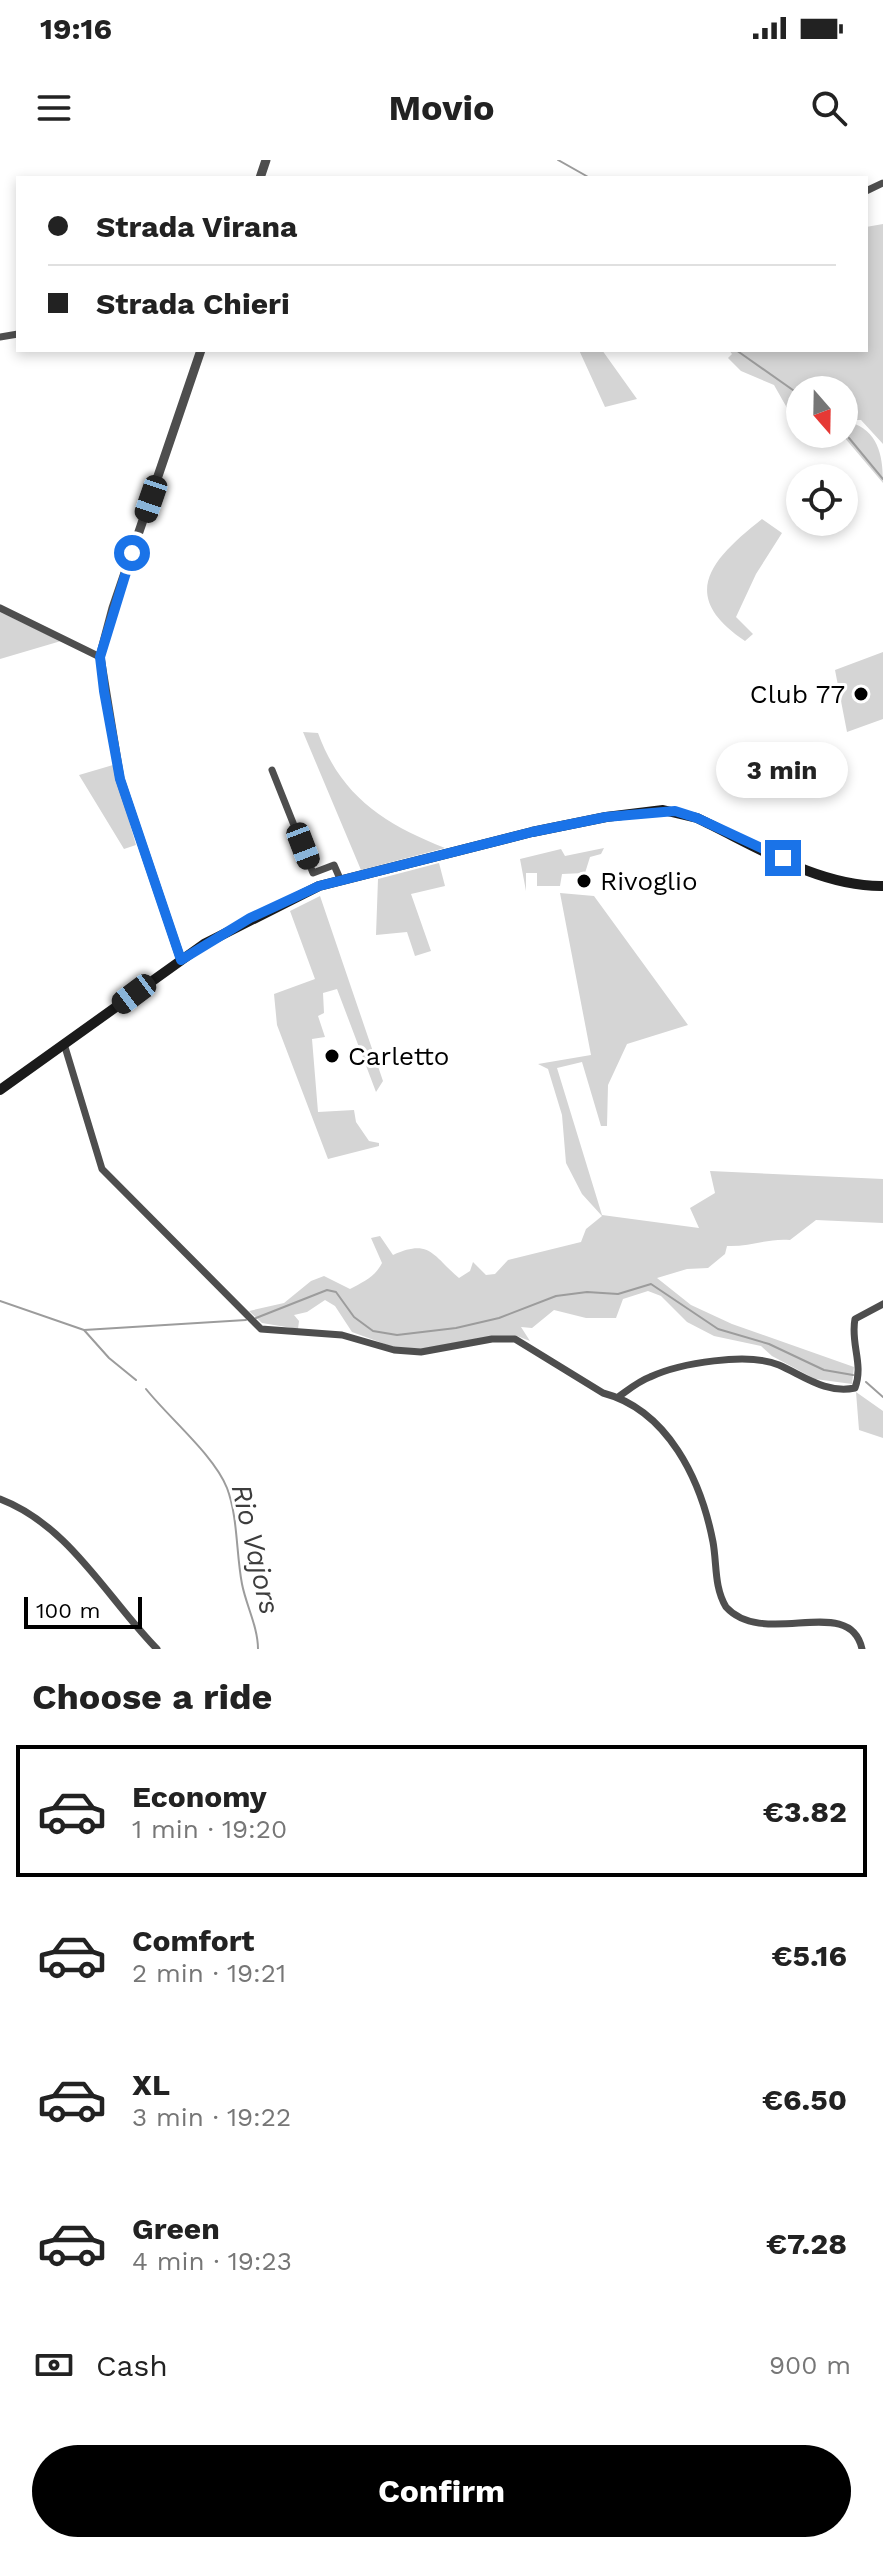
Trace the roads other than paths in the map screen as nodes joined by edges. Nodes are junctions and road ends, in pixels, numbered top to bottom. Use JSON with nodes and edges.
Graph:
{"nodes":[{"id":1,"x":200,"y":352,"type":"edge"},
{"id":2,"x":0,"y":608,"type":"edge"},
{"id":3,"x":100,"y":657,"type":"junction"},
{"id":4,"x":272,"y":770,"type":"dead end"},
{"id":5,"x":341,"y":881,"type":"junction"},
{"id":6,"x":883,"y":886,"type":"edge"},
{"id":7,"x":181,"y":960,"type":"junction"},
{"id":8,"x":65,"y":1047,"type":"junction"},
{"id":9,"x":0,"y":1090,"type":"edge"},
{"id":10,"x":883,"y":1304,"type":"edge"},
{"id":11,"x":618,"y":1397,"type":"junction"},
{"id":12,"x":0,"y":1499,"type":"edge"},
{"id":13,"x":157,"y":1649,"type":"edge"},
{"id":14,"x":862,"y":1649,"type":"edge"}],
"edges":[{"from":1,"to":3,"type":"street"},
{"from":2,"to":3,"type":"street"},
{"from":3,"to":7,"type":"street"},
{"from":4,"to":5,"type":"street"},
{"from":5,"to":6,"type":"main road"},
{"from":5,"to":7,"type":"main road"},
{"from":7,"to":8,"type":"main road"},
{"from":8,"to":9,"type":"main road"},
{"from":8,"to":11,"type":"street"},
{"from":10,"to":11,"type":"street"},
{"from":11,"to":14,"type":"street"},
{"from":12,"to":13,"type":"street"}]}
